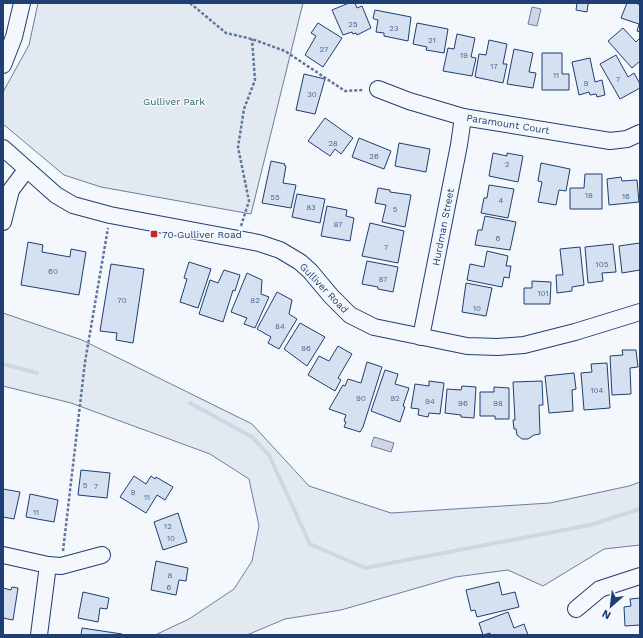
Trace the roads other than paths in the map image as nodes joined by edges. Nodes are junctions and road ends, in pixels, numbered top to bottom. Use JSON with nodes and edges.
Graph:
{"nodes":[{"id":1,"x":22,"y":3,"type":"edge"},
{"id":2,"x":3,"y":65,"type":"edge"},
{"id":3,"x":378,"y":89,"type":"road end"},
{"id":4,"x":463,"y":117,"type":"junction"},
{"id":5,"x":640,"y":133,"type":"edge"},
{"id":6,"x":3,"y":148,"type":"edge"},
{"id":7,"x":26,"y":170,"type":"junction"},
{"id":8,"x":3,"y":222,"type":"edge"},
{"id":9,"x":640,"y":312,"type":"edge"},
{"id":10,"x":421,"y":337,"type":"junction"},
{"id":11,"x":3,"y":555,"type":"edge"},
{"id":12,"x":102,"y":555,"type":"dead end"},
{"id":13,"x":54,"y":566,"type":"junction"},
{"id":14,"x":640,"y":576,"type":"edge"},
{"id":15,"x":576,"y":608,"type":"dead end"},
{"id":16,"x":39,"y":635,"type":"edge"}],
"edges":[{"from":1,"to":2,"type":"street"},
{"from":3,"to":4,"type":"street","name":"Paramount Court"},
{"from":4,"to":5,"type":"street","name":"Paramount Court"},
{"from":4,"to":10,"type":"street","name":"Hurdman Street"},
{"from":6,"to":7,"type":"street","name":"Gulliver Road"},
{"from":7,"to":8,"type":"street"},
{"from":7,"to":10,"type":"street","name":"Gulliver Road"},
{"from":9,"to":10,"type":"street","name":"Gulliver Road"},
{"from":11,"to":13,"type":"street"},
{"from":12,"to":13,"type":"street"},
{"from":13,"to":16,"type":"street"},
{"from":14,"to":15,"type":"street"}]}
